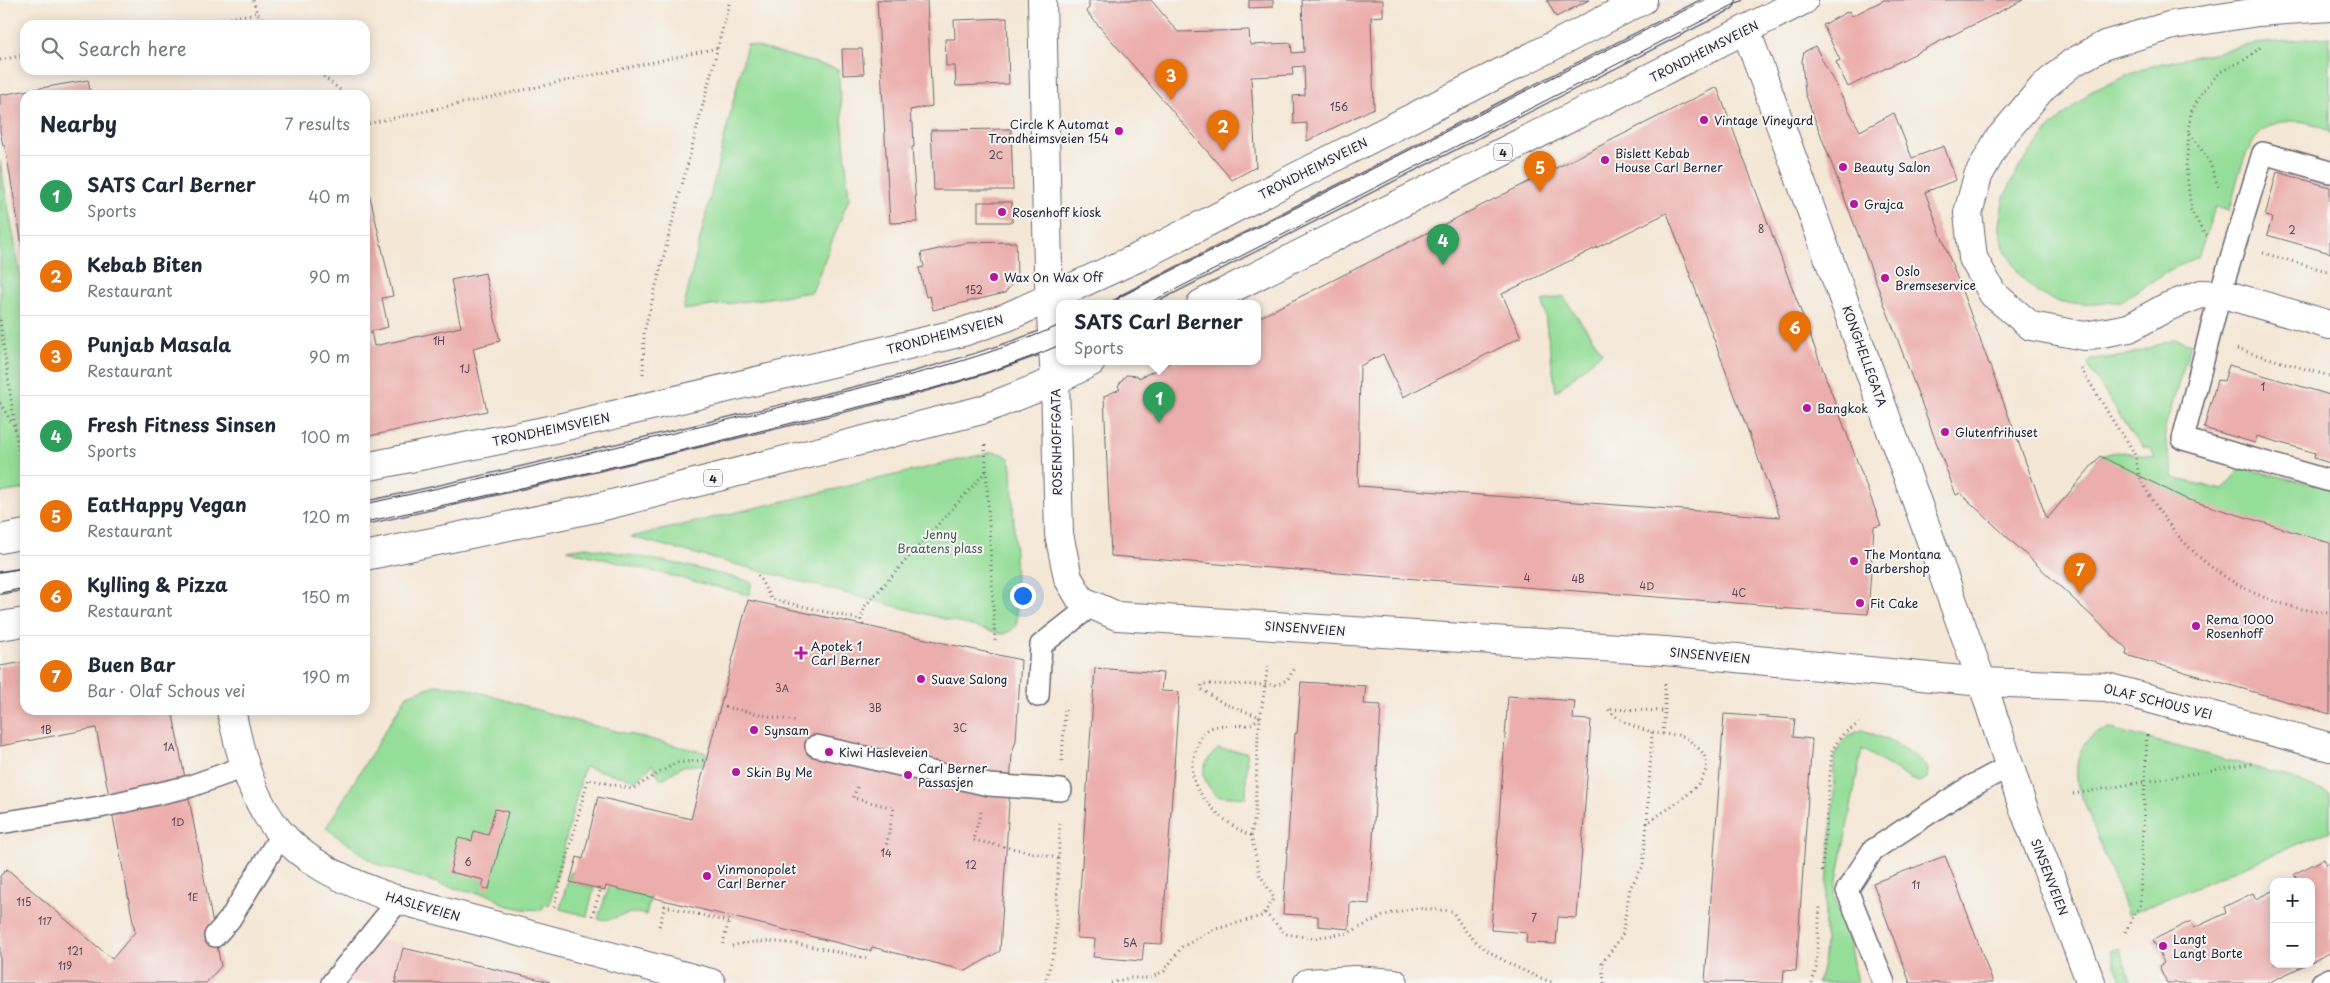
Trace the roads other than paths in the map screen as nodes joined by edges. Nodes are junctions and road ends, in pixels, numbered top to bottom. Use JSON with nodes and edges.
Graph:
{"nodes":[{"id":1,"x":1042,"y":0,"type":"edge"},
{"id":2,"x":1642,"y":0,"type":"edge"},
{"id":3,"x":1725,"y":0,"type":"edge"},
{"id":4,"x":1804,"y":0,"type":"edge"},
{"id":5,"x":2330,"y":7,"type":"edge"},
{"id":6,"x":1746,"y":30,"type":"junction"},
{"id":7,"x":2330,"y":172,"type":"edge"},
{"id":8,"x":2220,"y":294,"type":"junction"},
{"id":9,"x":1050,"y":298,"type":"junction"},
{"id":10,"x":1136,"y":300,"type":"edge"},
{"id":11,"x":1209,"y":300,"type":"edge"},
{"id":12,"x":2330,"y":325,"type":"edge"},
{"id":13,"x":1056,"y":337,"type":"edge"},
{"id":14,"x":1085,"y":365,"type":"edge"},
{"id":15,"x":1055,"y":381,"type":"junction"},
{"id":16,"x":370,"y":466,"type":"edge"},
{"id":17,"x":2330,"y":481,"type":"edge"},
{"id":18,"x":370,"y":512,"type":"edge"},
{"id":19,"x":20,"y":535,"type":"edge"},
{"id":20,"x":0,"y":538,"type":"edge"},
{"id":21,"x":370,"y":555,"type":"edge"},
{"id":22,"x":20,"y":580,"type":"edge"},
{"id":23,"x":0,"y":583,"type":"edge"},
{"id":24,"x":1092,"y":605,"type":"junction"},
{"id":25,"x":1117,"y":616,"type":"joint"},
{"id":26,"x":20,"y":623,"type":"edge"},
{"id":27,"x":0,"y":626,"type":"edge"},
{"id":28,"x":1982,"y":682,"type":"junction"},
{"id":29,"x":1038,"y":696,"type":"dead end"},
{"id":30,"x":232,"y":715,"type":"edge"},
{"id":31,"x":816,"y":746,"type":"dead end"},
{"id":32,"x":2330,"y":747,"type":"edge"},
{"id":33,"x":244,"y":766,"type":"junction"},
{"id":34,"x":2009,"y":766,"type":"junction"},
{"id":35,"x":1061,"y":790,"type":"dead end"},
{"id":36,"x":0,"y":823,"type":"edge"},
{"id":37,"x":281,"y":835,"type":"junction"},
{"id":38,"x":398,"y":900,"type":"junction"},
{"id":39,"x":215,"y":936,"type":"dead end"},
{"id":40,"x":2330,"y":979,"type":"edge"},
{"id":41,"x":332,"y":983,"type":"edge"},
{"id":42,"x":711,"y":983,"type":"edge"},
{"id":43,"x":1308,"y":983,"type":"edge"},
{"id":44,"x":1394,"y":983,"type":"edge"},
{"id":45,"x":1884,"y":983,"type":"edge"},
{"id":46,"x":2091,"y":983,"type":"edge"},
{"id":47,"x":2322,"y":983,"type":"edge"}],
"edges":[{"from":1,"to":9,"type":"street","name":"ROSENHOFFGATA"},
{"from":2,"to":9,"type":"street","name":"TRONDHEIMSVEIEN"},
{"from":3,"to":10,"type":"lane"},
{"from":4,"to":6,"type":"street","name":"TRONDHEIMSVEIEN","number":"4"},
{"from":5,"to":8,"type":"street"},
{"from":6,"to":11,"type":"street","name":"TRONDHEIMSVEIEN","number":"4"},
{"from":6,"to":28,"type":"street","name":"KONGHELLEGATA"},
{"from":7,"to":8,"type":"lane"},
{"from":8,"to":12,"type":"street"},
{"from":8,"to":17,"type":"lane"},
{"from":9,"to":13,"type":"street","name":"ROSENHOFFGATA"},
{"from":9,"to":16,"type":"street","name":"TRONDHEIMSVEIEN"},
{"from":13,"to":15,"type":"street","name":"ROSENHOFFGATA"},
{"from":13,"to":18,"type":"lane"},
{"from":14,"to":15,"type":"street","number":"4"},
{"from":15,"to":21,"type":"street","number":"4"},
{"from":15,"to":24,"type":"street","name":"ROSENHOFFGATA"},
{"from":19,"to":20,"type":"street"},
{"from":22,"to":23,"type":"lane"},
{"from":24,"to":25,"type":"street","name":"ROSENHOFFGATA"},
{"from":24,"to":29,"type":"lane"},
{"from":25,"to":28,"type":"street","name":"SINSENVEIEN"},
{"from":26,"to":27,"type":"street"},
{"from":28,"to":32,"type":"street","name":"OLAF SCHOUS VEI"},
{"from":28,"to":34,"type":"street","name":"SINSENVEIEN"},
{"from":30,"to":33,"type":"street","name":"HASLEVEIEN"},
{"from":31,"to":35,"type":"lane"},
{"from":33,"to":36,"type":"lane"},
{"from":33,"to":37,"type":"street","name":"HASLEVEIEN"},
{"from":34,"to":45,"type":"lane"},
{"from":34,"to":46,"type":"street","name":"SINSENVEIEN"},
{"from":37,"to":38,"type":"street","name":"HASLEVEIEN"},
{"from":37,"to":39,"type":"lane"},
{"from":38,"to":41,"type":"lane"},
{"from":38,"to":42,"type":"street","name":"HASLEVEIEN"},
{"from":40,"to":47,"type":"lane"},
{"from":43,"to":44,"type":"street"}]}
